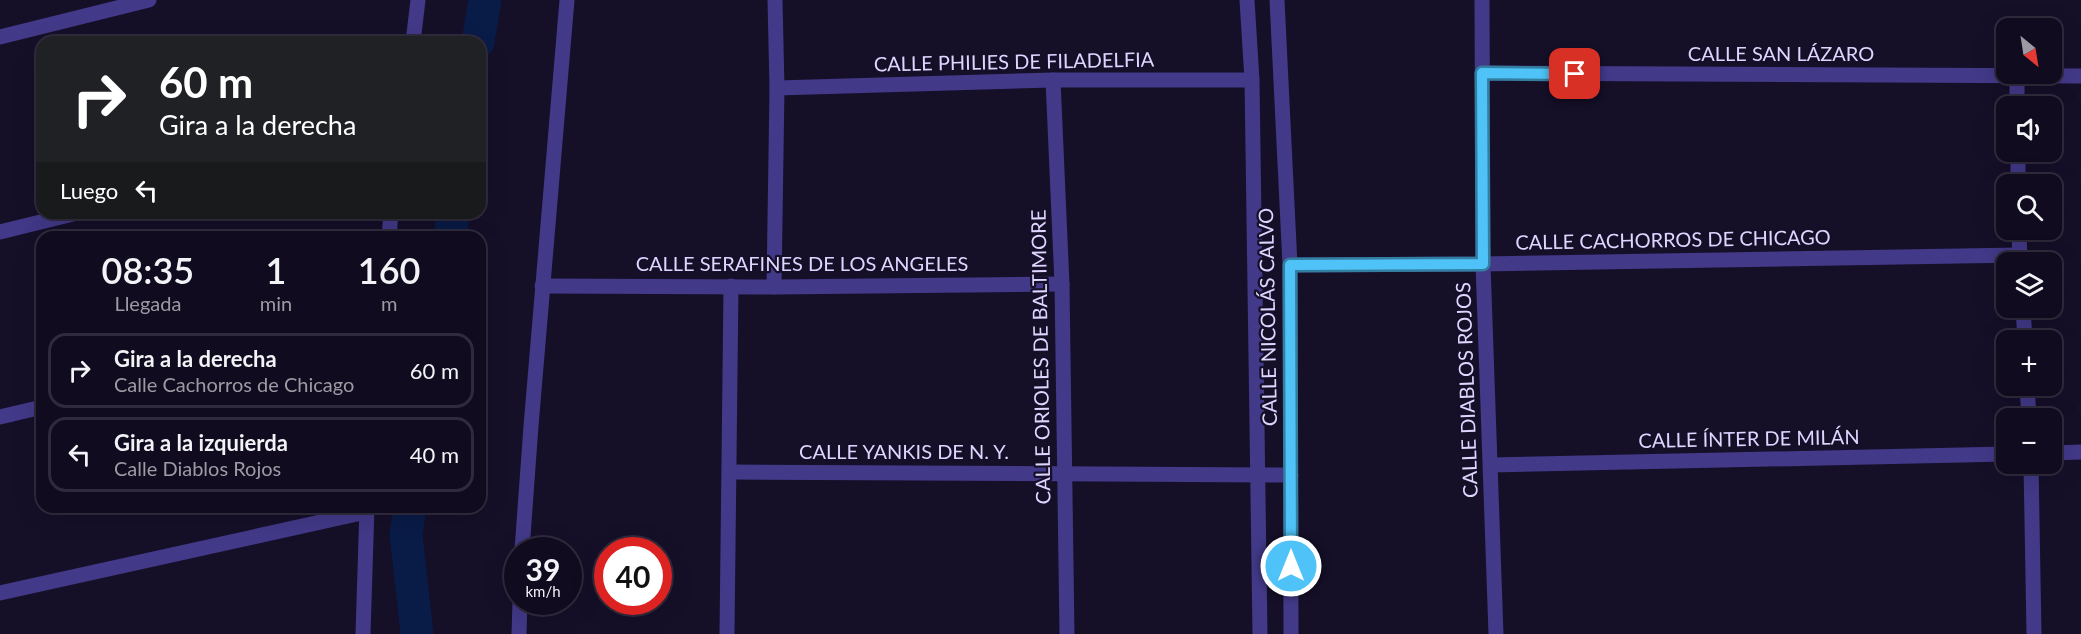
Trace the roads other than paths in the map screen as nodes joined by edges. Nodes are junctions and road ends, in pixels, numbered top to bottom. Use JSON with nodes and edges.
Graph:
{"nodes":[{"id":1,"x":149,"y":0,"type":"edge"},
{"id":2,"x":418,"y":0,"type":"edge"},
{"id":3,"x":567,"y":0,"type":"edge"},
{"id":4,"x":775,"y":0,"type":"edge"},
{"id":5,"x":1247,"y":0,"type":"edge"},
{"id":6,"x":1277,"y":0,"type":"edge"},
{"id":7,"x":1482,"y":0,"type":"edge"},
{"id":8,"x":414,"y":36,"type":"edge"},
{"id":9,"x":0,"y":37,"type":"edge"},
{"id":10,"x":1482,"y":73,"type":"junction"},
{"id":11,"x":2062,"y":76,"type":"edge"},
{"id":12,"x":2081,"y":76,"type":"edge"},
{"id":13,"x":1996,"y":77,"type":"edge"},
{"id":14,"x":1053,"y":80,"type":"junction"},
{"id":15,"x":1252,"y":80,"type":"junction"},
{"id":16,"x":777,"y":88,"type":"junction"},
{"id":17,"x":53,"y":219,"type":"edge"},
{"id":18,"x":0,"y":232,"type":"edge"},
{"id":19,"x":1996,"y":259,"type":"edge"},
{"id":20,"x":1483,"y":264,"type":"junction"},
{"id":21,"x":1290,"y":265,"type":"junction"},
{"id":22,"x":1062,"y":284,"type":"junction"},
{"id":23,"x":542,"y":286,"type":"junction"},
{"id":24,"x":731,"y":286,"type":"junction"},
{"id":25,"x":774,"y":287,"type":"junction"},
{"id":26,"x":36,"y":408,"type":"edge"},
{"id":27,"x":0,"y":417,"type":"edge"},
{"id":28,"x":2081,"y":452,"type":"edge"},
{"id":29,"x":2062,"y":453,"type":"edge"},
{"id":30,"x":1996,"y":454,"type":"edge"},
{"id":31,"x":1491,"y":465,"type":"junction"},
{"id":32,"x":730,"y":472,"type":"junction"},
{"id":33,"x":2031,"y":474,"type":"edge"},
{"id":34,"x":1064,"y":475,"type":"junction"},
{"id":35,"x":1291,"y":475,"type":"junction"},
{"id":36,"x":1258,"y":476,"type":"junction"},
{"id":37,"x":350,"y":513,"type":"edge"},
{"id":38,"x":367,"y":513,"type":"edge"},
{"id":39,"x":523,"y":537,"type":"edge"},
{"id":40,"x":0,"y":593,"type":"edge"},
{"id":41,"x":520,"y":615,"type":"edge"},
{"id":42,"x":363,"y":634,"type":"edge"},
{"id":43,"x":519,"y":634,"type":"edge"},
{"id":44,"x":727,"y":634,"type":"edge"},
{"id":45,"x":1067,"y":634,"type":"edge"},
{"id":46,"x":1260,"y":634,"type":"edge"},
{"id":47,"x":1291,"y":634,"type":"edge"},
{"id":48,"x":1496,"y":634,"type":"edge"},
{"id":49,"x":2034,"y":634,"type":"edge"}],
"edges":[{"from":1,"to":9,"type":"street"},
{"from":2,"to":8,"type":"street"},
{"from":3,"to":23,"type":"street"},
{"from":4,"to":16,"type":"street"},
{"from":5,"to":15,"type":"street","name":"CALLE NICOLÁS CALVO"},
{"from":6,"to":21,"type":"street","name":"CALLE NICOLÁS CALVO"},
{"from":7,"to":10,"type":"street","name":"CALLE DIABLOS ROJOS"},
{"from":10,"to":13,"type":"street","name":"CALLE SAN LÁZARO"},
{"from":10,"to":20,"type":"street","name":"CALLE DIABLOS ROJOS"},
{"from":11,"to":12,"type":"street","name":"CALLE SAN LÁZARO"},
{"from":14,"to":15,"type":"street","name":"CALLE PHILIES DE FILADELFIA"},
{"from":14,"to":16,"type":"street","name":"CALLE PHILIES DE FILADELFIA"},
{"from":14,"to":22,"type":"street","name":"CALLE ORIOLES DE BALTIMORE"},
{"from":15,"to":36,"type":"street","name":"CALLE NICOLÁS CALVO"},
{"from":16,"to":25,"type":"street"},
{"from":17,"to":18,"type":"street"},
{"from":19,"to":20,"type":"street","name":"CALLE CACHORROS DE CHICAGO"},
{"from":20,"to":21,"type":"street","name":"CALLE CACHORROS DE CHICAGO"},
{"from":20,"to":31,"type":"street","name":"CALLE DIABLOS ROJOS"},
{"from":21,"to":35,"type":"street","name":"CALLE NICOLÁS CALVO"},
{"from":22,"to":25,"type":"street","name":"CALLE SERAFINES DE LOS ANGELES"},
{"from":22,"to":34,"type":"street","name":"CALLE ORIOLES DE BALTIMORE"},
{"from":23,"to":24,"type":"street","name":"CALLE SERAFINES DE LOS ANGELES"},
{"from":23,"to":39,"type":"street"},
{"from":24,"to":25,"type":"street","name":"CALLE SERAFINES DE LOS ANGELES"},
{"from":24,"to":32,"type":"street"},
{"from":26,"to":27,"type":"street"},
{"from":28,"to":29,"type":"street"},
{"from":30,"to":31,"type":"street","name":"CALLE ÍNTER DE MILÁN"},
{"from":31,"to":48,"type":"street","name":"CALLE DIABLOS ROJOS"},
{"from":32,"to":34,"type":"street","name":"CALLE YANKIS DE N. Y."},
{"from":32,"to":44,"type":"street"},
{"from":33,"to":49,"type":"street"},
{"from":34,"to":36,"type":"street","name":"CALLE YANKIS DE N. Y."},
{"from":34,"to":45,"type":"street","name":"CALLE ORIOLES DE BALTIMORE"},
{"from":35,"to":36,"type":"street","name":"CALLE YANKIS DE N. Y."},
{"from":35,"to":47,"type":"street","name":"CALLE NICOLÁS CALVO"},
{"from":36,"to":46,"type":"street","name":"CALLE NICOLÁS CALVO"},
{"from":37,"to":40,"type":"street"},
{"from":38,"to":42,"type":"street"},
{"from":41,"to":43,"type":"street"}]}
